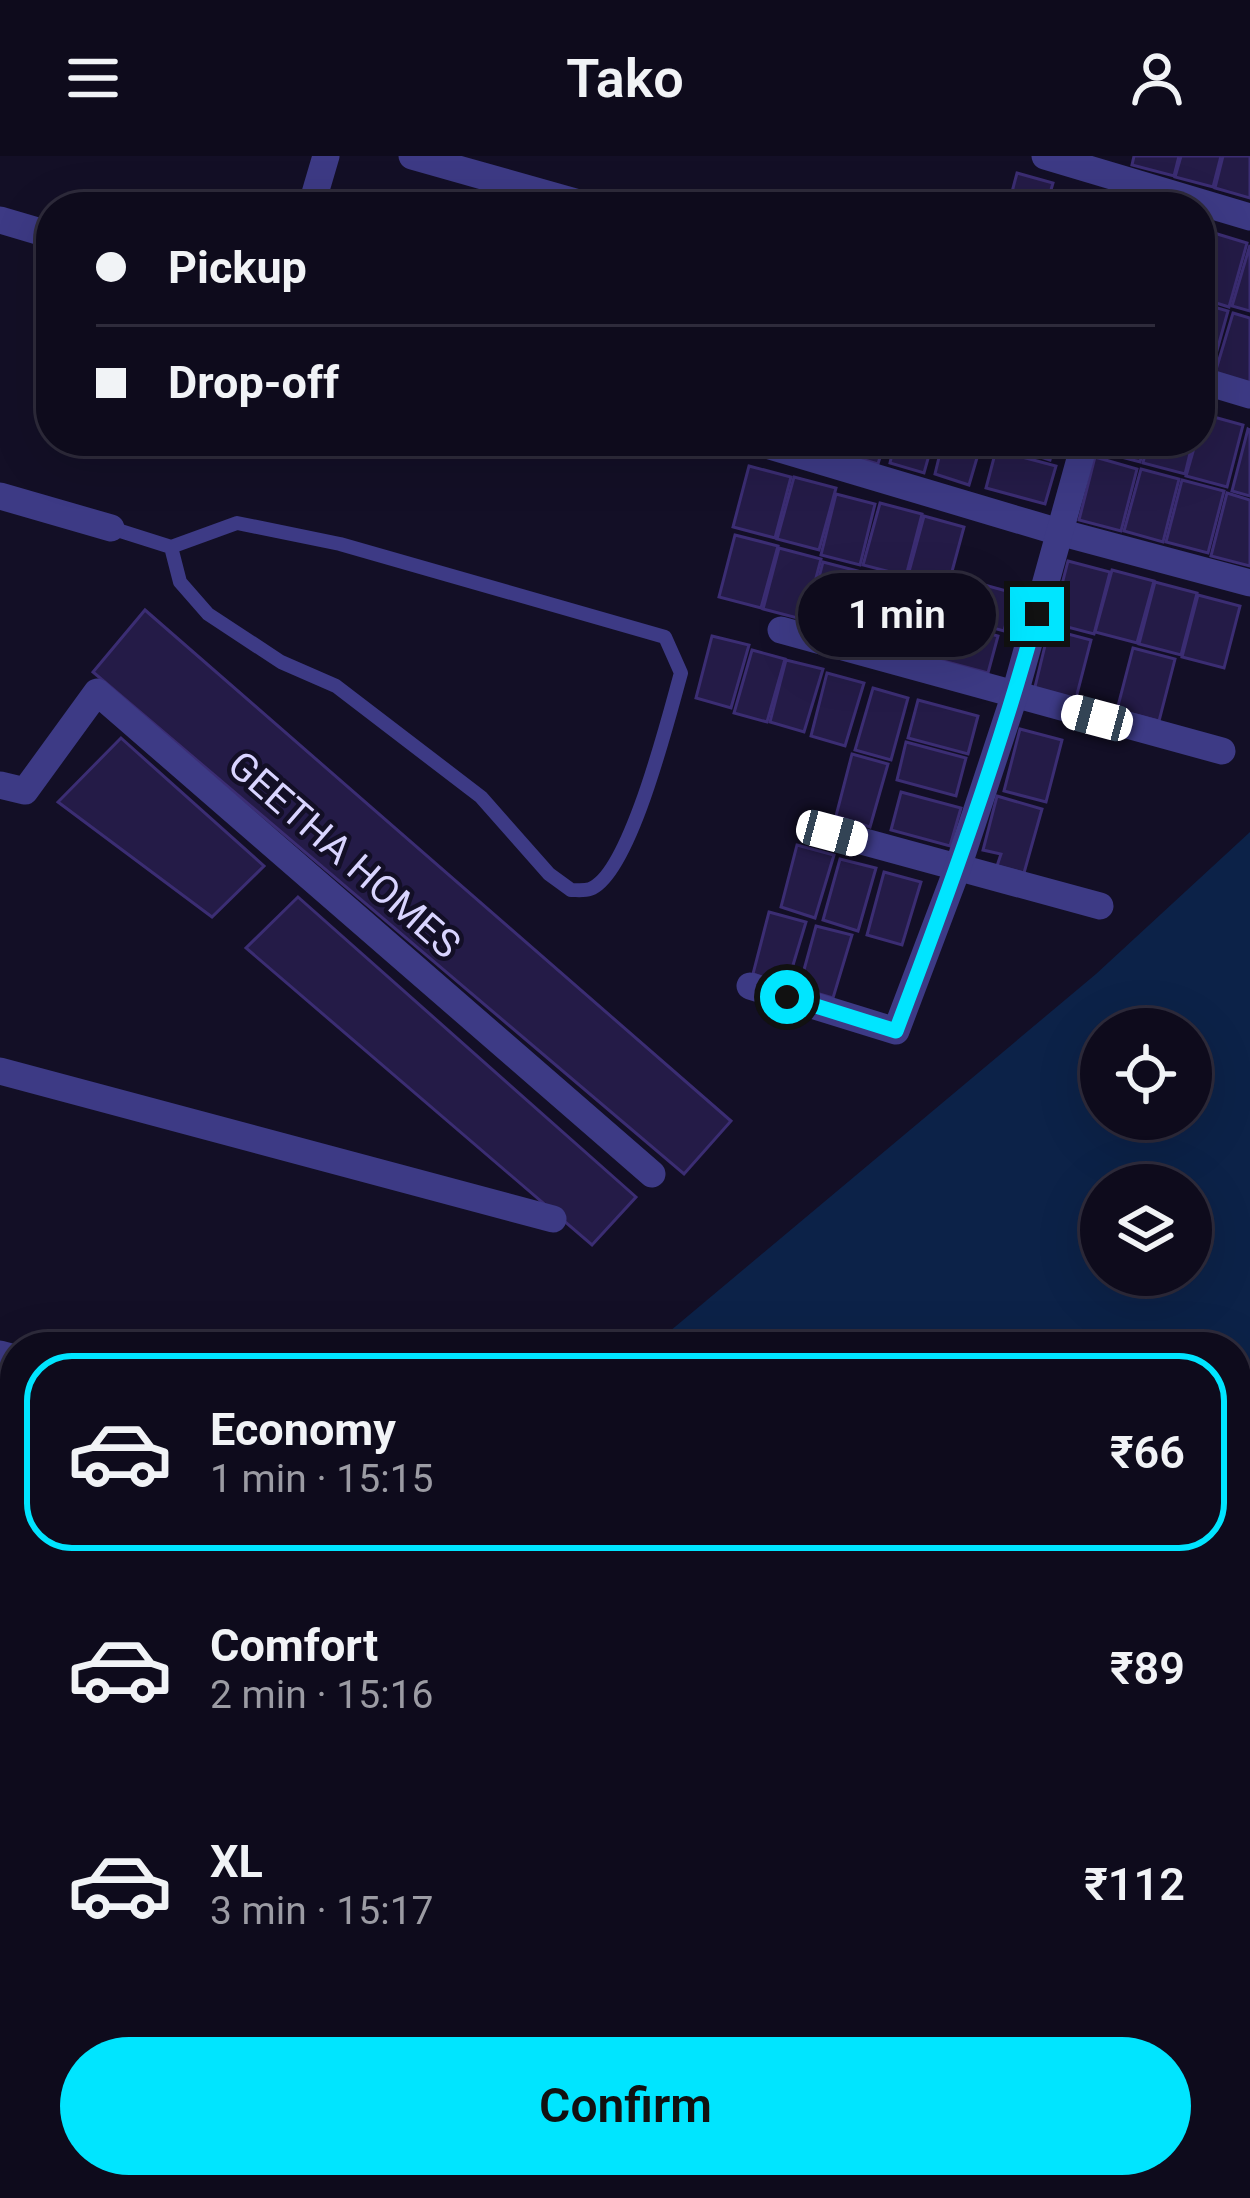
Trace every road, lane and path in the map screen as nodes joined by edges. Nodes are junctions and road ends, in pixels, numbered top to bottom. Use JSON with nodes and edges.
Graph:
{"nodes":[{"id":1,"x":326,"y":156,"type":"edge"},
{"id":2,"x":412,"y":156,"type":"edge"},
{"id":3,"x":1045,"y":156,"type":"edge"},
{"id":4,"x":315,"y":192,"type":"edge"},
{"id":5,"x":540,"y":192,"type":"edge"},
{"id":6,"x":1135,"y":192,"type":"edge"},
{"id":7,"x":1215,"y":210,"type":"edge"},
{"id":8,"x":1250,"y":217,"type":"edge"},
{"id":9,"x":0,"y":220,"type":"edge"},
{"id":10,"x":36,"y":231,"type":"edge"},
{"id":11,"x":1215,"y":384,"type":"edge"},
{"id":12,"x":1250,"y":395,"type":"edge"},
{"id":13,"x":803,"y":456,"type":"edge"},
{"id":14,"x":1081,"y":456,"type":"edge"},
{"id":15,"x":0,"y":496,"type":"edge"},
{"id":16,"x":111,"y":527,"type":"joint"},
{"id":17,"x":1059,"y":532,"type":"junction"},
{"id":18,"x":171,"y":547,"type":"junction"},
{"id":19,"x":1250,"y":583,"type":"edge"},
{"id":20,"x":781,"y":630,"type":"dead end"},
{"id":21,"x":1014,"y":697,"type":"junction"},
{"id":22,"x":1222,"y":752,"type":"dead end"},
{"id":23,"x":0,"y":785,"type":"edge"},
{"id":24,"x":832,"y":833,"type":"dead end"},
{"id":25,"x":958,"y":867,"type":"junction"},
{"id":26,"x":1100,"y":906,"type":"dead end"},
{"id":27,"x":751,"y":986,"type":"dead end"},
{"id":28,"x":0,"y":1070,"type":"edge"},
{"id":29,"x":652,"y":1174,"type":"dead end"},
{"id":30,"x":553,"y":1220,"type":"dead end"}],
"edges":[{"from":1,"to":4,"type":"street"},
{"from":2,"to":5,"type":"street"},
{"from":3,"to":6,"type":"street"},
{"from":7,"to":8,"type":"street"},
{"from":9,"to":10,"type":"street"},
{"from":11,"to":12,"type":"street"},
{"from":13,"to":17,"type":"street"},
{"from":14,"to":17,"type":"street"},
{"from":15,"to":16,"type":"street"},
{"from":16,"to":18,"type":"lane"},
{"from":17,"to":19,"type":"street"},
{"from":17,"to":21,"type":"street"},
{"from":18,"to":18,"type":"lane"},
{"from":20,"to":21,"type":"street"},
{"from":21,"to":22,"type":"street"},
{"from":21,"to":25,"type":"street"},
{"from":23,"to":29,"type":"street","name":"GEETHA HOMES"},
{"from":24,"to":25,"type":"street"},
{"from":25,"to":26,"type":"street"},
{"from":25,"to":27,"type":"street"},
{"from":28,"to":30,"type":"street"}]}
